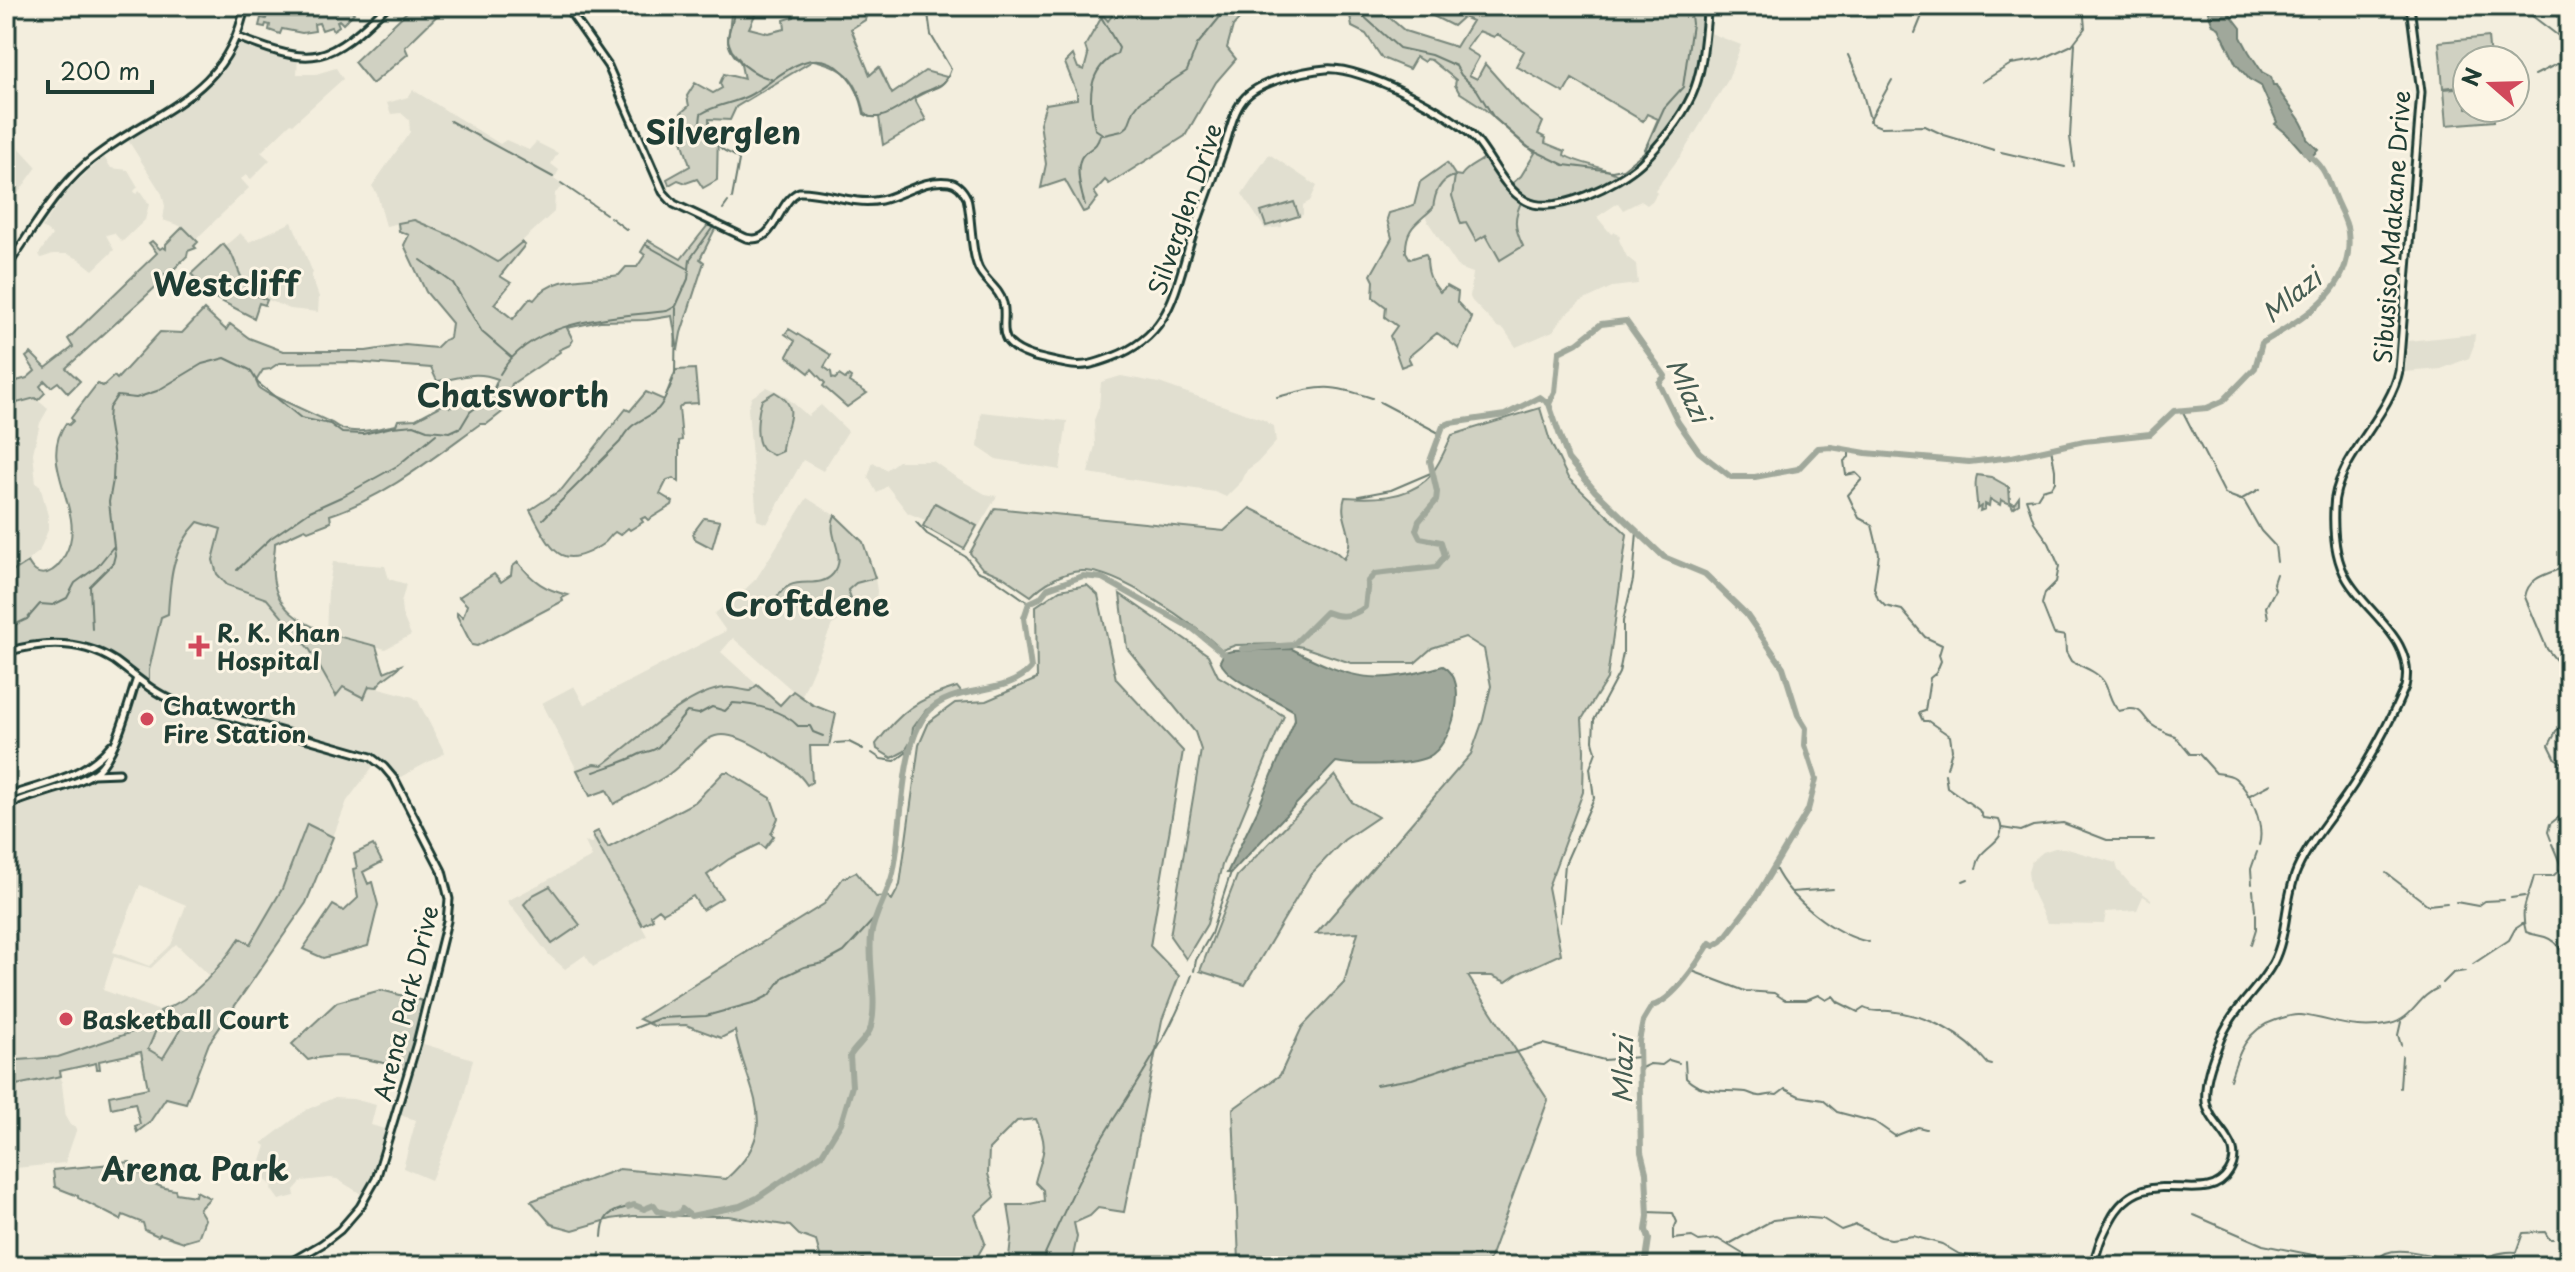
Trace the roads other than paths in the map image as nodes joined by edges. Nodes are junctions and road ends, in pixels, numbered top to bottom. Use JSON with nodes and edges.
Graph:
{"nodes":[{"id":1,"x":245,"y":6,"type":"edge"},
{"id":2,"x":387,"y":6,"type":"edge"},
{"id":3,"x":566,"y":6,"type":"edge"},
{"id":4,"x":1708,"y":6,"type":"edge"},
{"id":5,"x":2410,"y":6,"type":"edge"},
{"id":6,"x":237,"y":37,"type":"junction"},
{"id":7,"x":6,"y":268,"type":"edge"},
{"id":8,"x":6,"y":652,"type":"edge"},
{"id":9,"x":137,"y":678,"type":"junction"},
{"id":10,"x":149,"y":687,"type":"junction"},
{"id":11,"x":133,"y":691,"type":"junction"},
{"id":12,"x":115,"y":739,"type":"junction"},
{"id":13,"x":109,"y":757,"type":"junction"},
{"id":14,"x":93,"y":774,"type":"junction"},
{"id":15,"x":6,"y":797,"type":"edge"},
{"id":16,"x":6,"y":806,"type":"edge"},
{"id":17,"x":284,"y":1266,"type":"edge"},
{"id":18,"x":2094,"y":1266,"type":"edge"}],
"edges":[{"from":1,"to":6,"type":"street"},
{"from":2,"to":6,"type":"street"},
{"from":3,"to":4,"type":"street","name":"Silverglen Drive"},
{"from":5,"to":18,"type":"street","name":"Sibusiso Mdakane Drive"},
{"from":6,"to":7,"type":"street"},
{"from":8,"to":9,"type":"street","name":"Arena Park Drive"},
{"from":9,"to":10,"type":"street","name":"Arena Park Drive"},
{"from":9,"to":11,"type":"street"},
{"from":10,"to":11,"type":"street"},
{"from":10,"to":17,"type":"street","name":"Arena Park Drive"},
{"from":11,"to":12,"type":"street"},
{"from":12,"to":13,"type":"street"},
{"from":12,"to":15,"type":"street"},
{"from":13,"to":14,"type":"street"},
{"from":13,"to":14,"type":"street"},
{"from":14,"to":16,"type":"street"}]}
